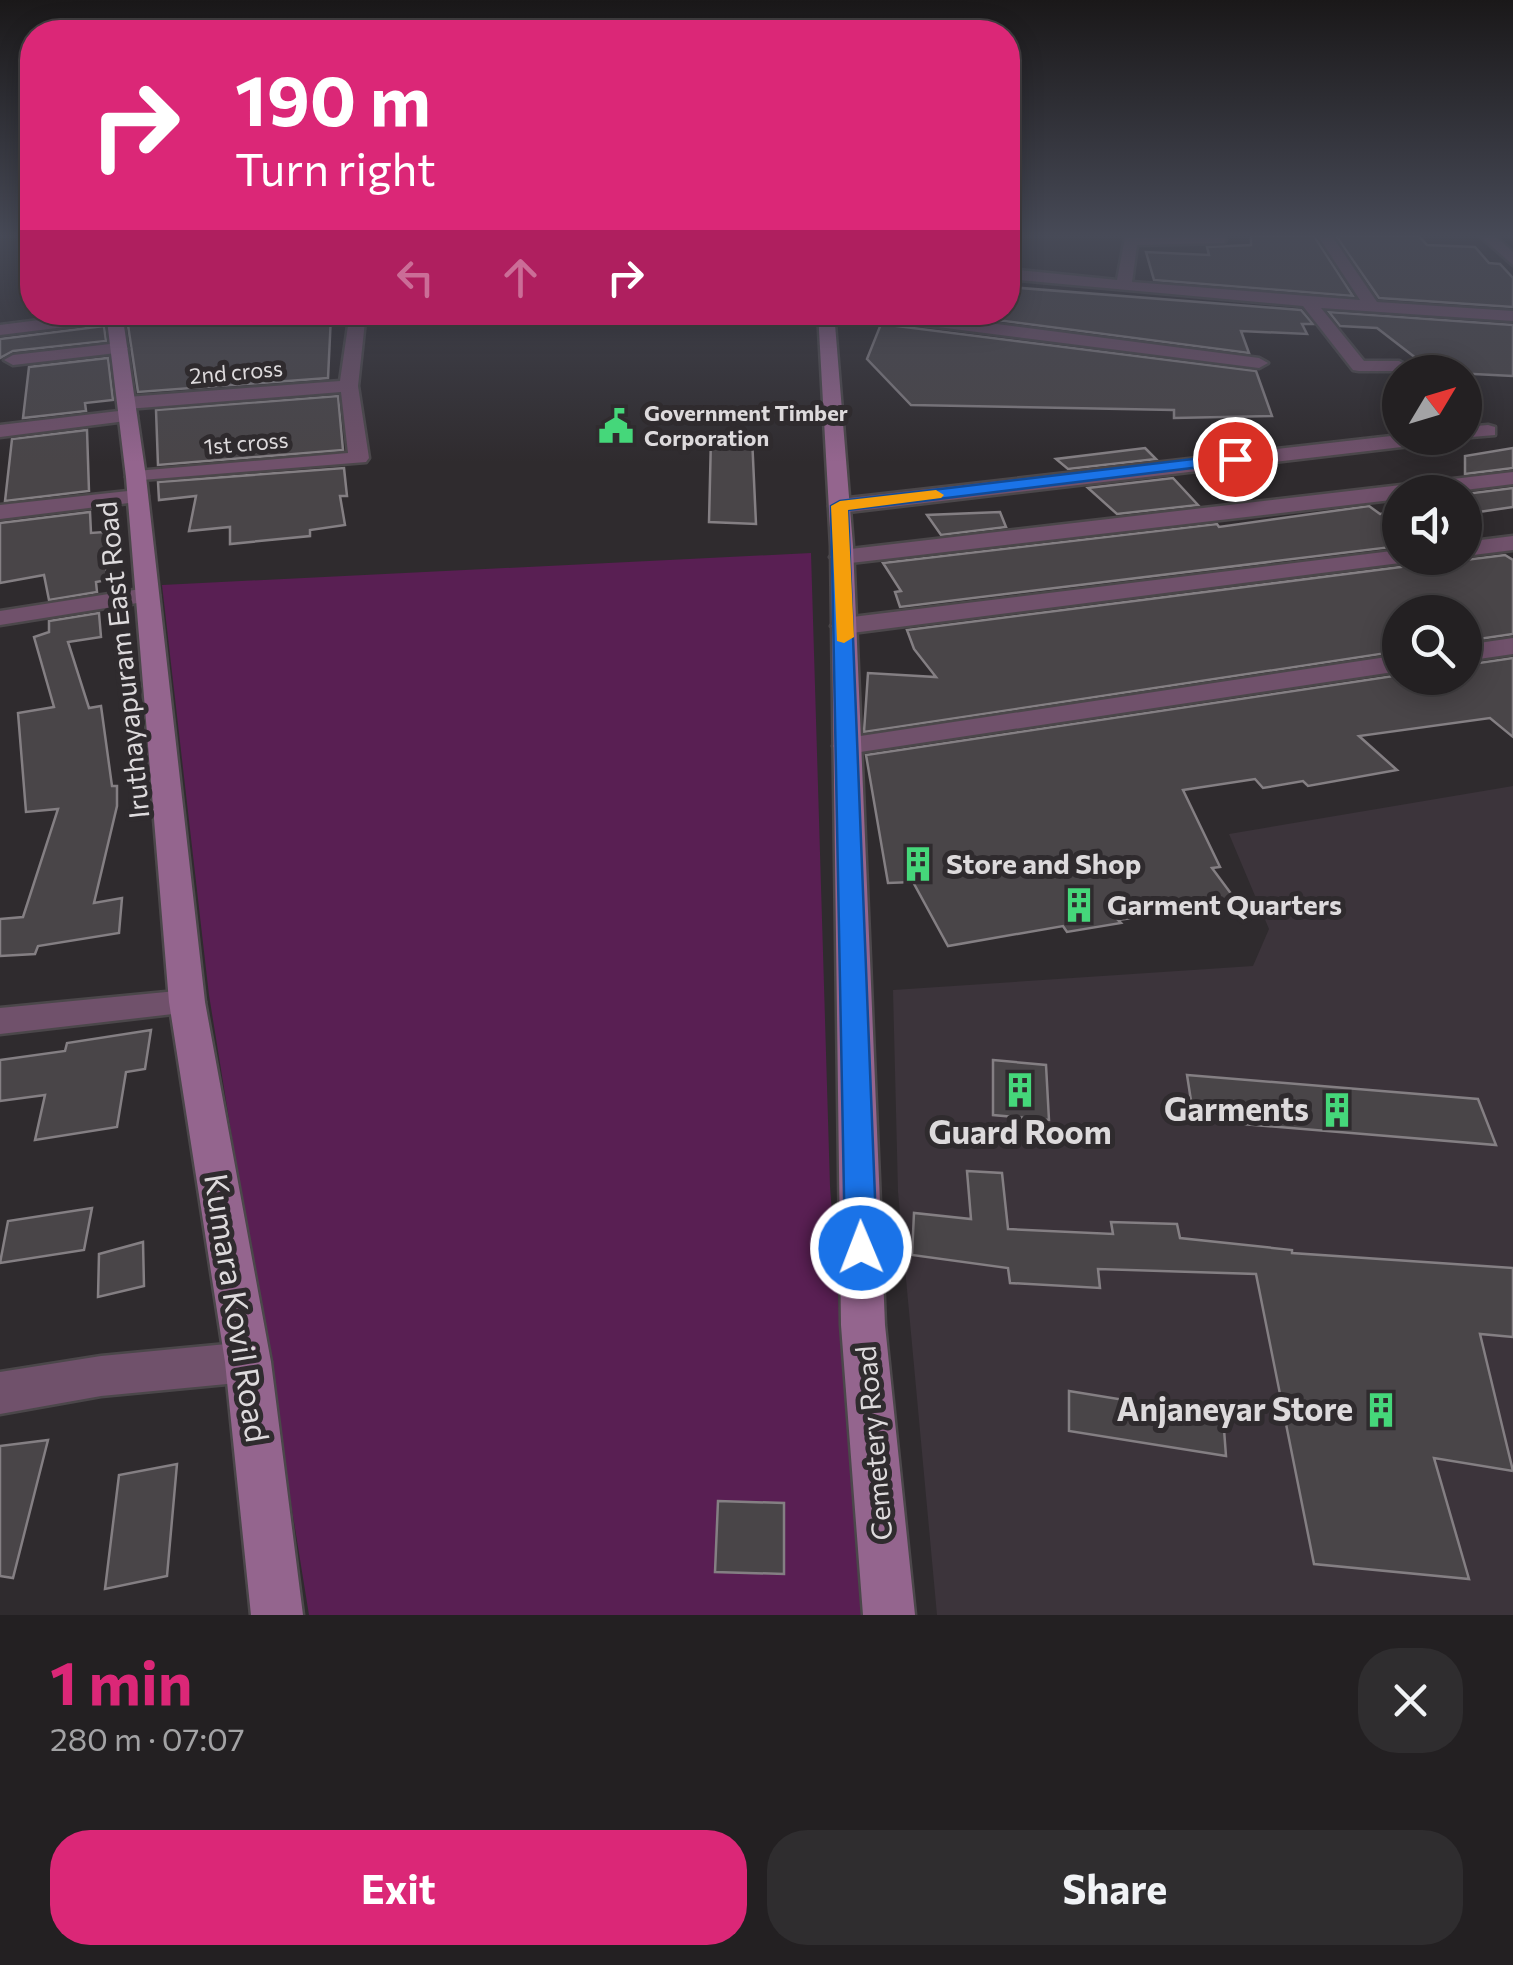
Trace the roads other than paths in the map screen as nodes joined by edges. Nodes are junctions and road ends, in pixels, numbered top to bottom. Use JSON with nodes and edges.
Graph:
{"nodes":[{"id":1,"x":1316,"y":311,"type":"edge"},
{"id":2,"x":1447,"y":311,"type":"edge"},
{"id":3,"x":1513,"y":316,"type":"edge"},
{"id":4,"x":36,"y":325,"type":"edge"},
{"id":5,"x":116,"y":325,"type":"edge"},
{"id":6,"x":356,"y":325,"type":"edge"},
{"id":7,"x":827,"y":325,"type":"edge"},
{"id":8,"x":962,"y":325,"type":"edge"},
{"id":9,"x":0,"y":330,"type":"edge"},
{"id":10,"x":119,"y":348,"type":"junction"},
{"id":11,"x":13,"y":360,"type":"dead end"},
{"id":12,"x":1259,"y":363,"type":"dead end"},
{"id":13,"x":1382,"y":366,"type":"edge"},
{"id":14,"x":349,"y":386,"type":"junction"},
{"id":15,"x":127,"y":410,"type":"junction"},
{"id":16,"x":1488,"y":430,"type":"dead end"},
{"id":17,"x":0,"y":431,"type":"edge"},
{"id":18,"x":1482,"y":431,"type":"edge"},
{"id":19,"x":1382,"y":443,"type":"edge"},
{"id":20,"x":1513,"y":478,"type":"edge"},
{"id":21,"x":1482,"y":482,"type":"edge"},
{"id":22,"x":136,"y":486,"type":"junction"},
{"id":23,"x":1382,"y":495,"type":"edge"},
{"id":24,"x":840,"y":506,"type":"junction"},
{"id":25,"x":0,"y":512,"type":"edge"},
{"id":26,"x":1513,"y":543,"type":"edge"},
{"id":27,"x":1482,"y":547,"type":"edge"},
{"id":28,"x":842,"y":558,"type":"junction"},
{"id":29,"x":1382,"y":559,"type":"edge"},
{"id":30,"x":147,"y":595,"type":"junction"},
{"id":31,"x":0,"y":618,"type":"edge"},
{"id":32,"x":844,"y":626,"type":"junction"},
{"id":33,"x":1513,"y":646,"type":"edge"},
{"id":34,"x":1482,"y":651,"type":"edge"},
{"id":35,"x":1382,"y":666,"type":"edge"},
{"id":36,"x":847,"y":746,"type":"junction"},
{"id":37,"x":187,"y":1002,"type":"junction"},
{"id":38,"x":0,"y":1022,"type":"edge"},
{"id":39,"x":248,"y":1362,"type":"junction"},
{"id":40,"x":0,"y":1392,"type":"edge"},
{"id":41,"x":277,"y":1615,"type":"edge"},
{"id":42,"x":889,"y":1615,"type":"edge"}],
"edges":[{"from":1,"to":13,"type":"street"},
{"from":2,"to":3,"type":"street"},
{"from":4,"to":9,"type":"street"},
{"from":5,"to":10,"type":"main road","name":"Iruthayapuram East Road"},
{"from":6,"to":14,"type":"street"},
{"from":7,"to":24,"type":"main road","name":"Cemetery Road"},
{"from":8,"to":12,"type":"street"},
{"from":10,"to":11,"type":"street"},
{"from":10,"to":15,"type":"main road","name":"Iruthayapuram East Road"},
{"from":14,"to":15,"type":"street","name":"2nd cross"},
{"from":14,"to":22,"type":"street","name":"1st cross"},
{"from":15,"to":17,"type":"street","name":"2nd cross"},
{"from":15,"to":22,"type":"main road","name":"Iruthayapuram East Road"},
{"from":16,"to":18,"type":"street"},
{"from":19,"to":24,"type":"street"},
{"from":20,"to":21,"type":"street"},
{"from":22,"to":25,"type":"street","name":"1st cross"},
{"from":22,"to":30,"type":"main road","name":"Iruthayapuram East Road"},
{"from":23,"to":28,"type":"street"},
{"from":24,"to":28,"type":"main road","name":"Cemetery Road"},
{"from":26,"to":27,"type":"street"},
{"from":28,"to":32,"type":"main road","name":"Cemetery Road"},
{"from":29,"to":32,"type":"street"},
{"from":30,"to":31,"type":"street"},
{"from":30,"to":37,"type":"main road","name":"Iruthayapuram East Road"},
{"from":32,"to":36,"type":"main road","name":"Cemetery Road"},
{"from":33,"to":34,"type":"street"},
{"from":35,"to":36,"type":"street"},
{"from":36,"to":42,"type":"main road","name":"Cemetery Road"},
{"from":37,"to":38,"type":"street"},
{"from":37,"to":39,"type":"main road","name":"Kumara Kovil Road"},
{"from":39,"to":40,"type":"street"},
{"from":39,"to":41,"type":"main road","name":"Kumara Kovil Road"}]}
